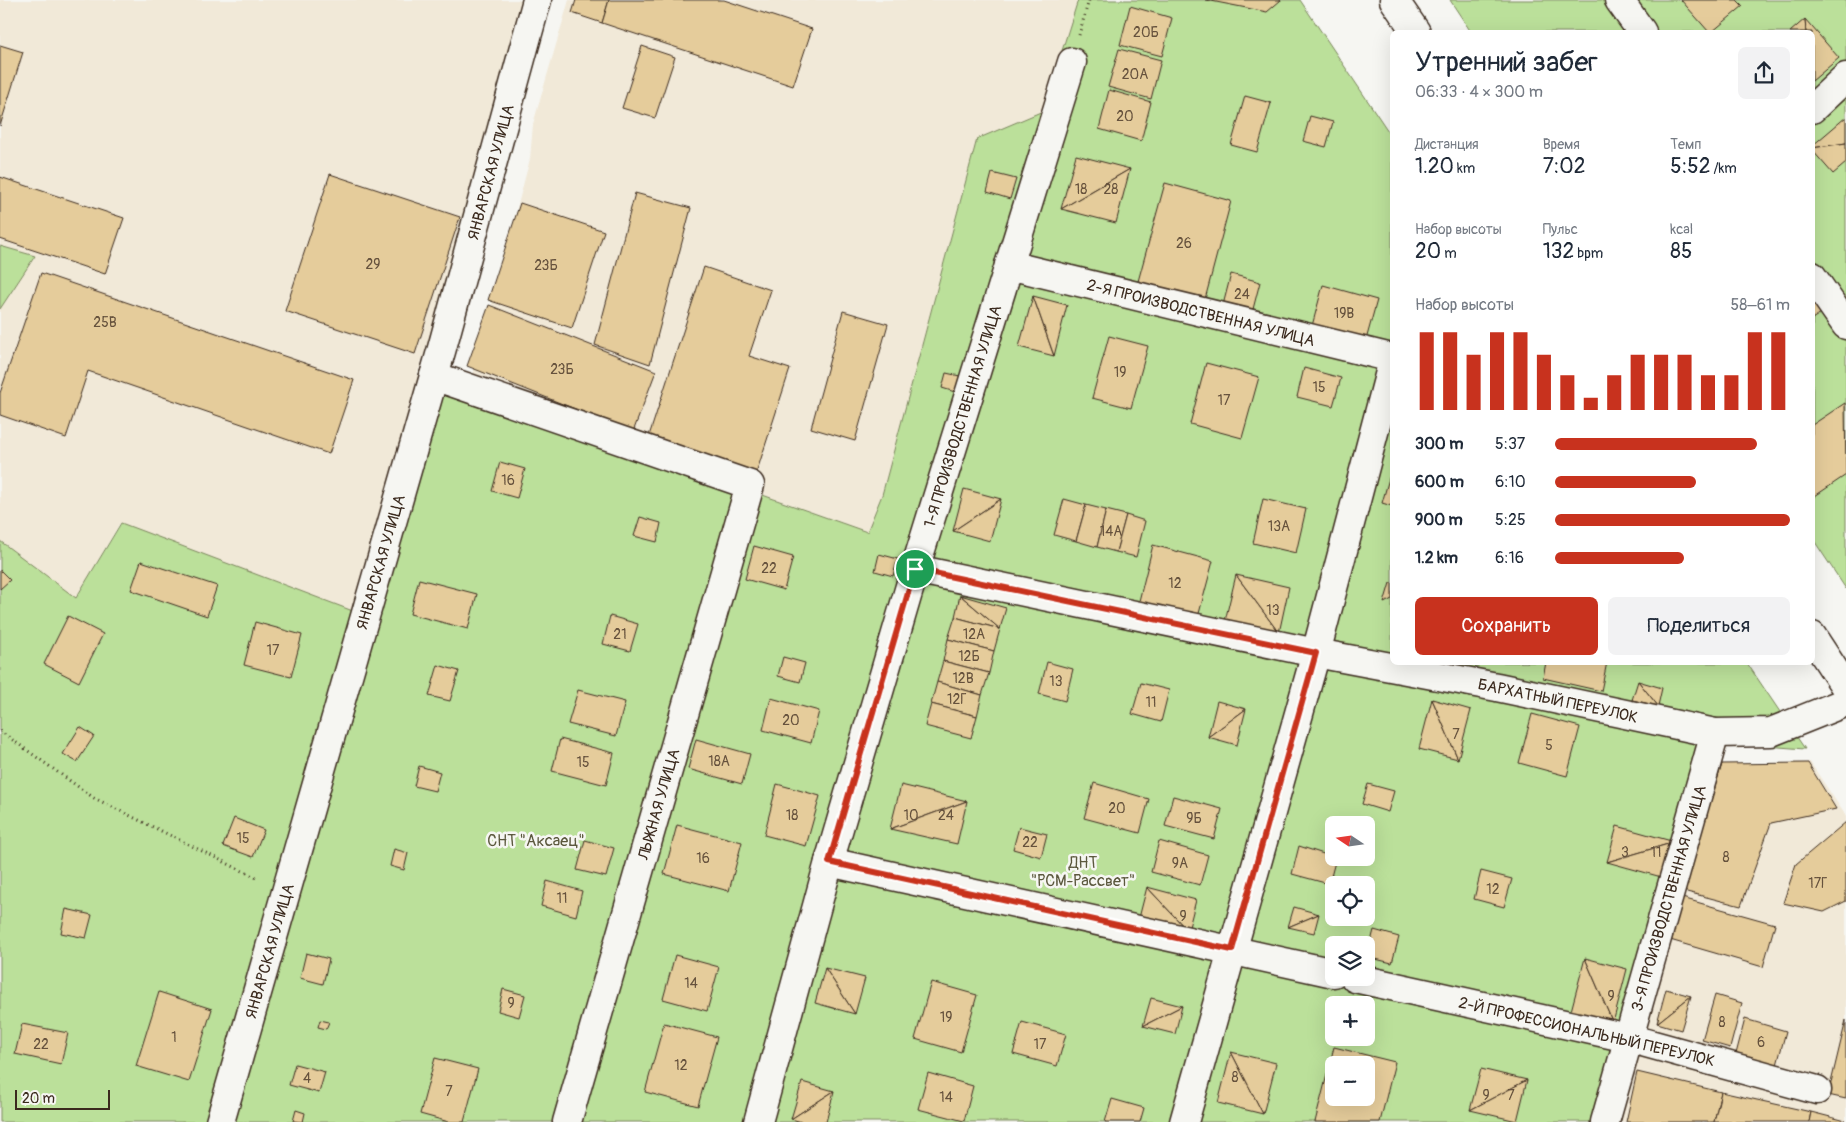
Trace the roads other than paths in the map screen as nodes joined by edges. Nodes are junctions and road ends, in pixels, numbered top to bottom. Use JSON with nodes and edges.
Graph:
{"nodes":[{"id":1,"x":537,"y":0,"type":"edge"},
{"id":2,"x":1394,"y":0,"type":"edge"},
{"id":3,"x":1619,"y":0,"type":"edge"},
{"id":4,"x":1415,"y":30,"type":"edge"},
{"id":5,"x":1641,"y":30,"type":"edge"},
{"id":6,"x":1072,"y":62,"type":"road end"},
{"id":7,"x":1846,"y":77,"type":"edge"},
{"id":8,"x":1815,"y":106,"type":"edge"},
{"id":9,"x":1009,"y":265,"type":"junction"},
{"id":10,"x":1815,"y":280,"type":"edge"},
{"id":11,"x":1846,"y":325,"type":"edge"},
{"id":12,"x":1390,"y":358,"type":"edge"},
{"id":13,"x":1390,"y":372,"type":"edge"},
{"id":14,"x":434,"y":376,"type":"junction"},
{"id":15,"x":915,"y":569,"type":"junction"},
{"id":16,"x":1815,"y":641,"type":"edge"},
{"id":17,"x":1316,"y":653,"type":"junction"},
{"id":18,"x":1846,"y":688,"type":"edge"},
{"id":19,"x":1846,"y":702,"type":"edge"},
{"id":20,"x":1715,"y":733,"type":"junction"},
{"id":21,"x":829,"y":862,"type":"junction"},
{"id":22,"x":1232,"y":950,"type":"junction"},
{"id":23,"x":1325,"y":971,"type":"edge"},
{"id":24,"x":1375,"y":982,"type":"edge"},
{"id":25,"x":1628,"y":1038,"type":"junction"},
{"id":26,"x":1817,"y":1090,"type":"dead end"},
{"id":27,"x":220,"y":1122,"type":"edge"},
{"id":28,"x":567,"y":1122,"type":"edge"},
{"id":29,"x":758,"y":1122,"type":"edge"},
{"id":30,"x":1184,"y":1122,"type":"edge"},
{"id":31,"x":1605,"y":1122,"type":"edge"}],
"edges":[{"from":1,"to":14,"type":"street","name":"ЯНВАРСКАЯ УЛИЦА"},
{"from":2,"to":4,"type":"street"},
{"from":3,"to":5,"type":"street"},
{"from":6,"to":9,"type":"street","name":"1-Я ПРОИЗВОДСТВЕННАЯ УЛИЦА"},
{"from":7,"to":8,"type":"street"},
{"from":9,"to":12,"type":"street","name":"2-Я ПРОИЗВОДСТВЕННАЯ УЛИЦА"},
{"from":9,"to":15,"type":"street","name":"1-Я ПРОИЗВОДСТВЕННАЯ УЛИЦА"},
{"from":10,"to":11,"type":"street"},
{"from":13,"to":17,"type":"street"},
{"from":14,"to":27,"type":"street","name":"ЯНВАРСКАЯ УЛИЦА"},
{"from":14,"to":28,"type":"street","name":"ЛЫЖНАЯ УЛИЦА"},
{"from":15,"to":17,"type":"street","name":"БАРХАТНЫЙ ПЕРЕУЛОК"},
{"from":15,"to":21,"type":"street","name":"1-Я ПРОИЗВОДСТВЕННАЯ УЛИЦА"},
{"from":16,"to":18,"type":"street"},
{"from":17,"to":20,"type":"street","name":"БАРХАТНЫЙ ПЕРЕУЛОК"},
{"from":17,"to":22,"type":"street"},
{"from":19,"to":20,"type":"street","name":"БАРХАТНЫЙ ПЕРЕУЛОК"},
{"from":20,"to":25,"type":"street","name":"3-Я ПРОИЗВОДСТВЕННАЯ УЛИЦА"},
{"from":21,"to":22,"type":"street"},
{"from":21,"to":29,"type":"street","name":"1-Я ПРОИЗВОДСТВЕННАЯ УЛИЦА"},
{"from":22,"to":23,"type":"street"},
{"from":22,"to":30,"type":"street"},
{"from":24,"to":25,"type":"street","name":"2-Й ПРОФЕССИОНАЛЬНЫЙ ПЕРЕУЛОК"},
{"from":25,"to":26,"type":"street","name":"2-Й ПРОФЕССИОНАЛЬНЫЙ ПЕРЕУЛОК"},
{"from":25,"to":31,"type":"street","name":"3-Я ПРОИЗВОДСТВЕННАЯ УЛИЦА"}]}
